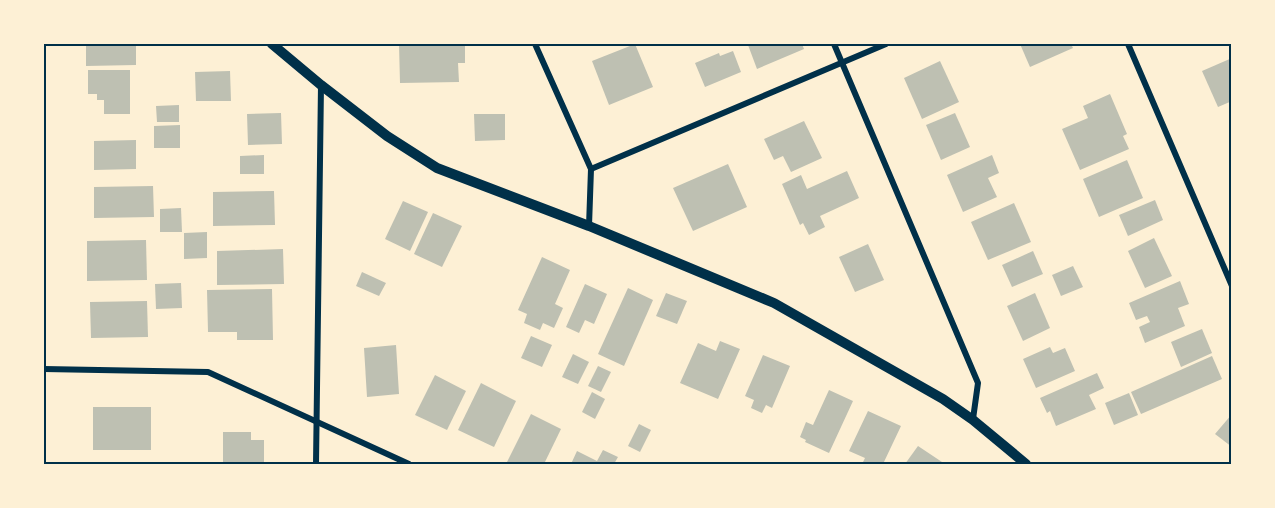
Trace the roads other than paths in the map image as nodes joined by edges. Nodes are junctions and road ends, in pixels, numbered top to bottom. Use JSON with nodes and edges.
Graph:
{"nodes":[{"id":1,"x":272,"y":44,"type":"edge"},
{"id":2,"x":535,"y":44,"type":"edge"},
{"id":3,"x":834,"y":44,"type":"edge"},
{"id":4,"x":886,"y":44,"type":"edge"},
{"id":5,"x":1128,"y":44,"type":"edge"},
{"id":6,"x":842,"y":62,"type":"junction"},
{"id":7,"x":321,"y":85,"type":"junction"},
{"id":8,"x":591,"y":170,"type":"junction"},
{"id":9,"x":589,"y":226,"type":"junction"},
{"id":10,"x":1232,"y":286,"type":"edge"},
{"id":11,"x":44,"y":369,"type":"edge"},
{"id":12,"x":973,"y":420,"type":"junction"},
{"id":13,"x":316,"y":421,"type":"junction"},
{"id":14,"x":316,"y":465,"type":"edge"},
{"id":15,"x":409,"y":465,"type":"edge"},
{"id":16,"x":1026,"y":465,"type":"edge"}],
"edges":[{"from":1,"to":7,"type":"street"},
{"from":2,"to":8,"type":"street"},
{"from":3,"to":6,"type":"street"},
{"from":4,"to":6,"type":"street"},
{"from":5,"to":10,"type":"street"},
{"from":6,"to":8,"type":"street"},
{"from":6,"to":12,"type":"street"},
{"from":7,"to":9,"type":"street"},
{"from":7,"to":13,"type":"street"},
{"from":8,"to":9,"type":"street"},
{"from":9,"to":12,"type":"street"},
{"from":11,"to":13,"type":"street"},
{"from":12,"to":16,"type":"street"},
{"from":13,"to":14,"type":"street"},
{"from":13,"to":15,"type":"street"}]}
